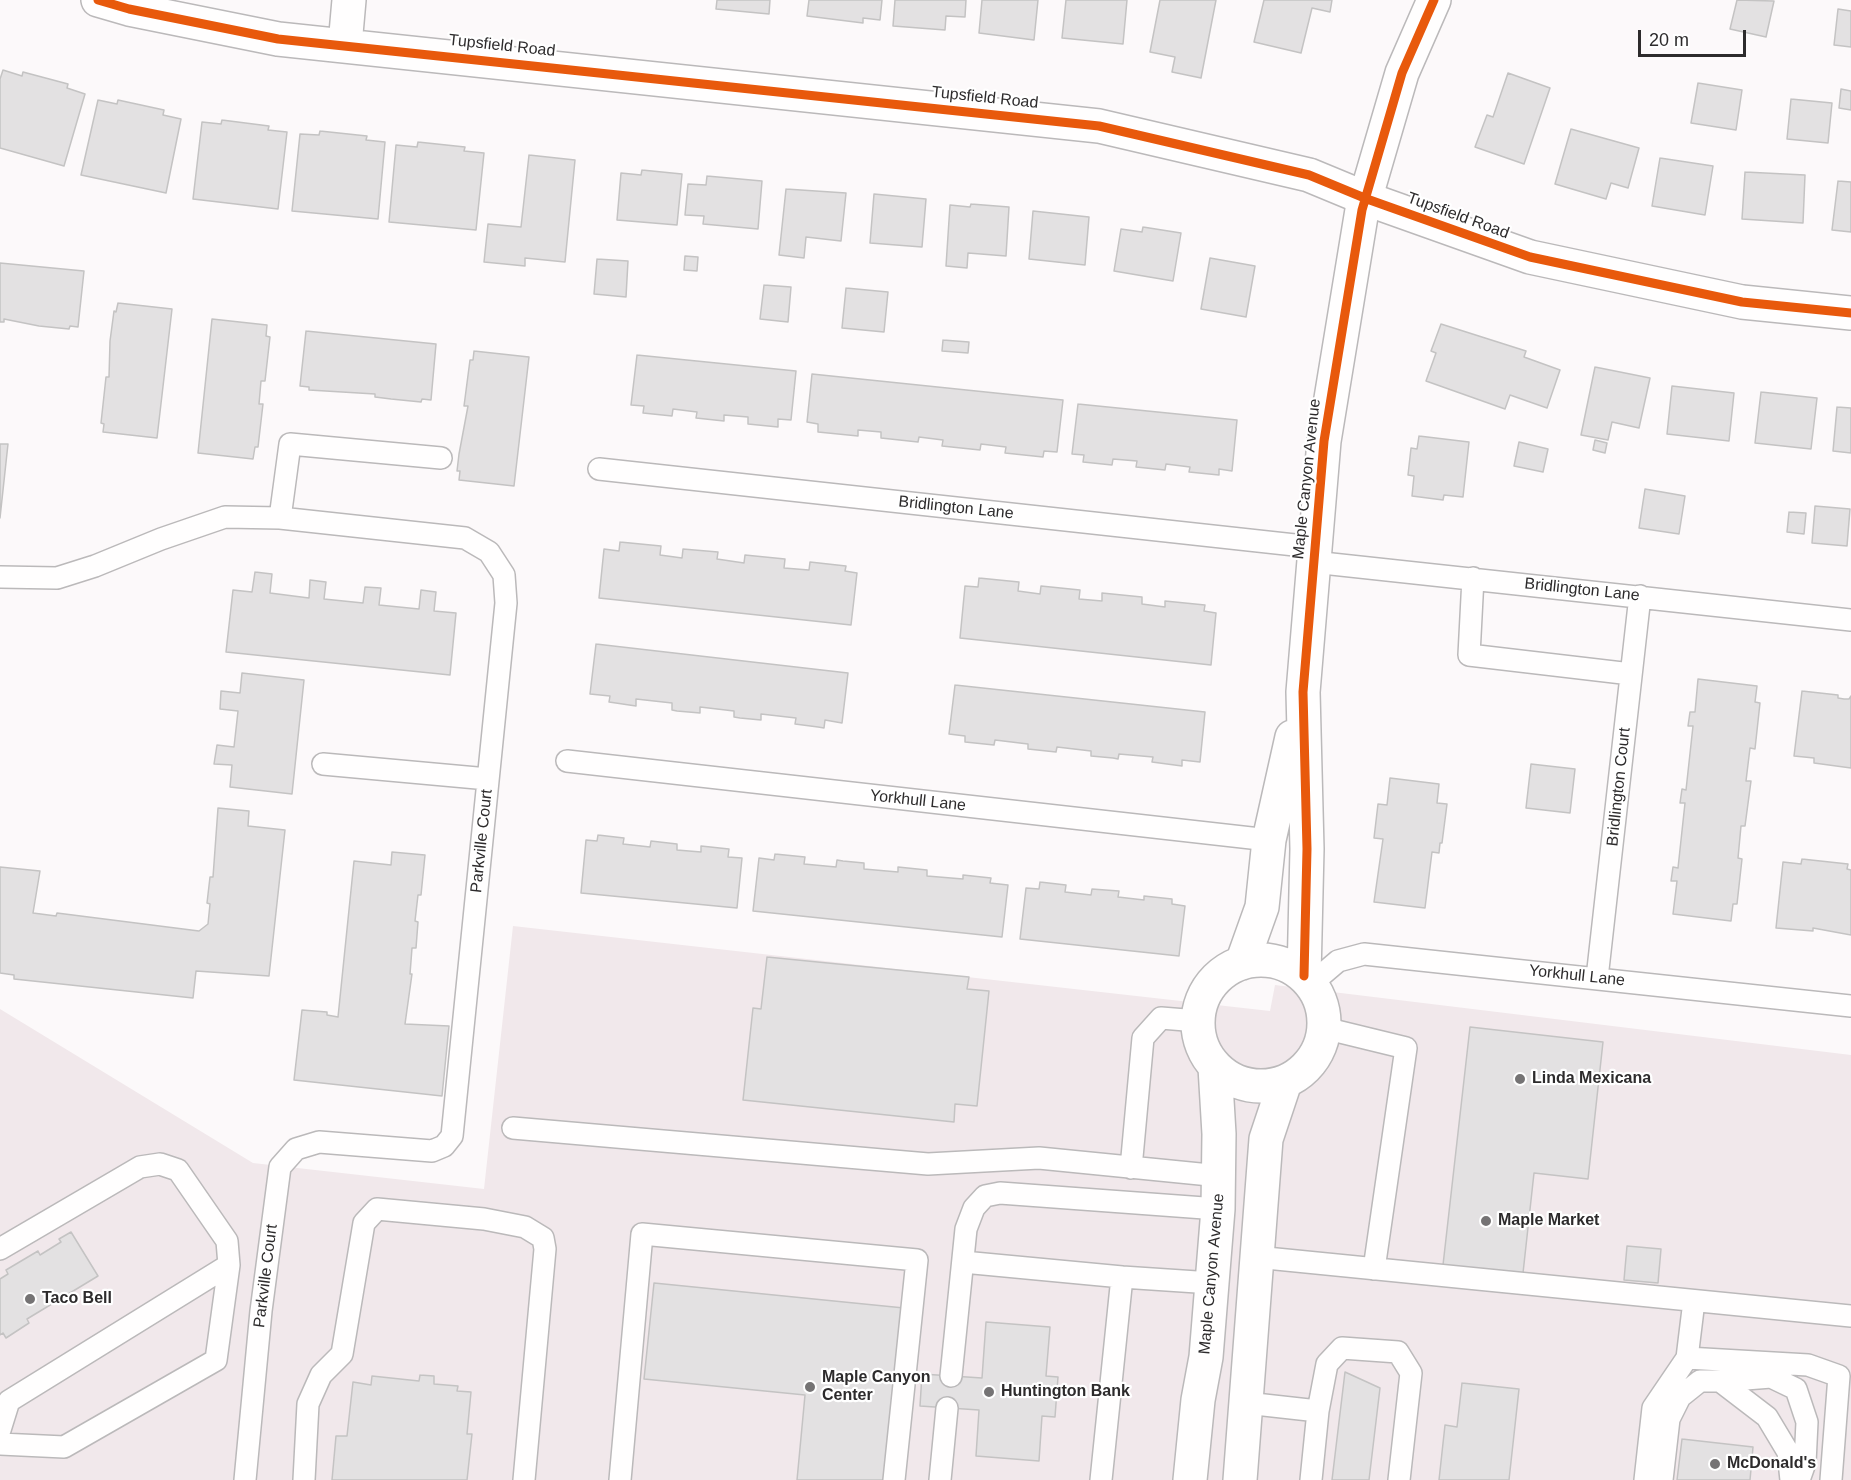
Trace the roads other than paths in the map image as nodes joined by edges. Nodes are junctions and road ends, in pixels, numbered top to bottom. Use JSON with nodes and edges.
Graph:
{"nodes":[{"id":1,"x":98,"y":0,"type":"edge"},
{"id":2,"x":349,"y":0,"type":"edge"},
{"id":3,"x":1434,"y":0,"type":"edge"},
{"id":4,"x":345,"y":45,"type":"junction"},
{"id":5,"x":1366,"y":199,"type":"junction"},
{"id":6,"x":1851,"y":313,"type":"edge"},
{"id":7,"x":441,"y":458,"type":"dead end"},
{"id":8,"x":599,"y":469,"type":"dead end"},
{"id":9,"x":280,"y":518,"type":"junction"},
{"id":10,"x":1313,"y":554,"type":"junction"},
{"id":11,"x":0,"y":577,"type":"edge"},
{"id":12,"x":1473,"y":578,"type":"junction"},
{"id":13,"x":1640,"y":596,"type":"junction"},
{"id":14,"x":1851,"y":620,"type":"edge"},
{"id":15,"x":1631,"y":674,"type":"junction"},
{"id":16,"x":1303,"y":692,"type":"junction"},
{"id":17,"x":567,"y":761,"type":"dead end"},
{"id":18,"x":322,"y":764,"type":"dead end"},
{"id":19,"x":488,"y":779,"type":"junction"},
{"id":20,"x":1269,"y":840,"type":"junction"},
{"id":21,"x":1242,"y":963,"type":"junction"},
{"id":22,"x":1597,"y":978,"type":"junction"},
{"id":23,"x":1308,"y":980,"type":"junction"},
{"id":24,"x":1851,"y":1006,"type":"edge"},
{"id":25,"x":1198,"y":1021,"type":"junction"},
{"id":26,"x":1324,"y":1028,"type":"junction"},
{"id":27,"x":1215,"y":1067,"type":"junction"},
{"id":28,"x":1285,"y":1082,"type":"junction"},
{"id":29,"x":513,"y":1128,"type":"dead end"},
{"id":30,"x":1131,"y":1168,"type":"junction"},
{"id":31,"x":1220,"y":1176,"type":"junction"},
{"id":32,"x":1218,"y":1209,"type":"junction"},
{"id":33,"x":0,"y":1249,"type":"edge"},
{"id":34,"x":1256,"y":1257,"type":"junction"},
{"id":35,"x":963,"y":1262,"type":"junction"},
{"id":36,"x":229,"y":1264,"type":"junction"},
{"id":37,"x":1374,"y":1269,"type":"junction"},
{"id":38,"x":1122,"y":1277,"type":"junction"},
{"id":39,"x":1212,"y":1284,"type":"junction"},
{"id":40,"x":1694,"y":1301,"type":"junction"},
{"id":41,"x":1851,"y":1316,"type":"edge"},
{"id":42,"x":1687,"y":1358,"type":"junction"},
{"id":43,"x":951,"y":1376,"type":"dead end"},
{"id":44,"x":1720,"y":1381,"type":"junction"},
{"id":45,"x":1246,"y":1403,"type":"junction"},
{"id":46,"x":947,"y":1408,"type":"dead end"},
{"id":47,"x":1318,"y":1411,"type":"junction"},
{"id":48,"x":0,"y":1430,"type":"edge"},
{"id":49,"x":0,"y":1444,"type":"edge"},
{"id":50,"x":245,"y":1480,"type":"edge"},
{"id":51,"x":304,"y":1480,"type":"edge"},
{"id":52,"x":524,"y":1480,"type":"edge"},
{"id":53,"x":620,"y":1480,"type":"edge"},
{"id":54,"x":894,"y":1480,"type":"edge"},
{"id":55,"x":940,"y":1480,"type":"edge"},
{"id":56,"x":1101,"y":1480,"type":"edge"},
{"id":57,"x":1190,"y":1480,"type":"edge"},
{"id":58,"x":1240,"y":1480,"type":"edge"},
{"id":59,"x":1311,"y":1480,"type":"edge"},
{"id":60,"x":1399,"y":1480,"type":"edge"},
{"id":61,"x":1645,"y":1480,"type":"edge"},
{"id":62,"x":1662,"y":1480,"type":"edge"},
{"id":63,"x":1791,"y":1480,"type":"edge"},
{"id":64,"x":1799,"y":1480,"type":"edge"},
{"id":65,"x":1831,"y":1480,"type":"edge"}],
"edges":[{"from":1,"to":4,"type":"street","name":"Tupsfield Road"},
{"from":2,"to":4,"type":"street"},
{"from":3,"to":5,"type":"street","name":"Maple Canyon Avenue"},
{"from":4,"to":5,"type":"street","name":"Tupsfield Road"},
{"from":5,"to":6,"type":"street","name":"Tupsfield Road"},
{"from":5,"to":10,"type":"street","name":"Maple Canyon Avenue"},
{"from":7,"to":9,"type":"lane"},
{"from":8,"to":10,"type":"lane","name":"Bridlington Lane"},
{"from":9,"to":11,"type":"lane","name":"Parkville Court"},
{"from":9,"to":19,"type":"lane","name":"Parkville Court"},
{"from":10,"to":12,"type":"lane","name":"Bridlington Lane"},
{"from":10,"to":16,"type":"street","name":"Maple Canyon Avenue"},
{"from":12,"to":13,"type":"lane","name":"Bridlington Lane"},
{"from":12,"to":15,"type":"lane"},
{"from":13,"to":14,"type":"lane","name":"Bridlington Lane"},
{"from":13,"to":15,"type":"lane","name":"Bridlington Court"},
{"from":15,"to":22,"type":"lane","name":"Bridlington Court"},
{"from":16,"to":20,"type":"street","name":"Maple Canyon Avenue"},
{"from":16,"to":23,"type":"street","name":"Maple Canyon Avenue"},
{"from":17,"to":20,"type":"lane","name":"Yorkhull Lane"},
{"from":18,"to":19,"type":"lane"},
{"from":19,"to":50,"type":"lane","name":"Parkville Court"},
{"from":20,"to":21,"type":"street","name":"Maple Canyon Avenue"},
{"from":21,"to":23,"type":"street"},
{"from":21,"to":25,"type":"street"},
{"from":22,"to":23,"type":"lane","name":"Yorkhull Lane"},
{"from":22,"to":24,"type":"lane","name":"Yorkhull Lane"},
{"from":23,"to":26,"type":"street"},
{"from":25,"to":27,"type":"street"},
{"from":25,"to":30,"type":"lane"},
{"from":26,"to":28,"type":"street"},
{"from":26,"to":37,"type":"lane"},
{"from":27,"to":28,"type":"street"},
{"from":27,"to":31,"type":"street","name":"Maple Canyon Avenue"},
{"from":28,"to":34,"type":"street"},
{"from":29,"to":30,"type":"lane"},
{"from":30,"to":31,"type":"lane"},
{"from":31,"to":32,"type":"street","name":"Maple Canyon Avenue"},
{"from":32,"to":35,"type":"lane"},
{"from":32,"to":39,"type":"street","name":"Maple Canyon Avenue"},
{"from":33,"to":36,"type":"lane"},
{"from":34,"to":37,"type":"lane"},
{"from":34,"to":45,"type":"street"},
{"from":35,"to":38,"type":"lane"},
{"from":35,"to":43,"type":"lane"},
{"from":36,"to":48,"type":"lane"},
{"from":36,"to":49,"type":"lane"},
{"from":37,"to":40,"type":"lane"},
{"from":38,"to":39,"type":"lane"},
{"from":38,"to":56,"type":"lane"},
{"from":39,"to":57,"type":"street","name":"Maple Canyon Avenue"},
{"from":40,"to":41,"type":"lane"},
{"from":40,"to":42,"type":"lane"},
{"from":42,"to":61,"type":"lane"},
{"from":42,"to":65,"type":"lane"},
{"from":44,"to":62,"type":"lane"},
{"from":44,"to":63,"type":"lane"},
{"from":44,"to":64,"type":"lane"},
{"from":45,"to":47,"type":"lane"},
{"from":45,"to":58,"type":"street"},
{"from":46,"to":55,"type":"lane"},
{"from":47,"to":59,"type":"lane"},
{"from":47,"to":60,"type":"lane"},
{"from":51,"to":52,"type":"lane"},
{"from":53,"to":54,"type":"lane"}]}
